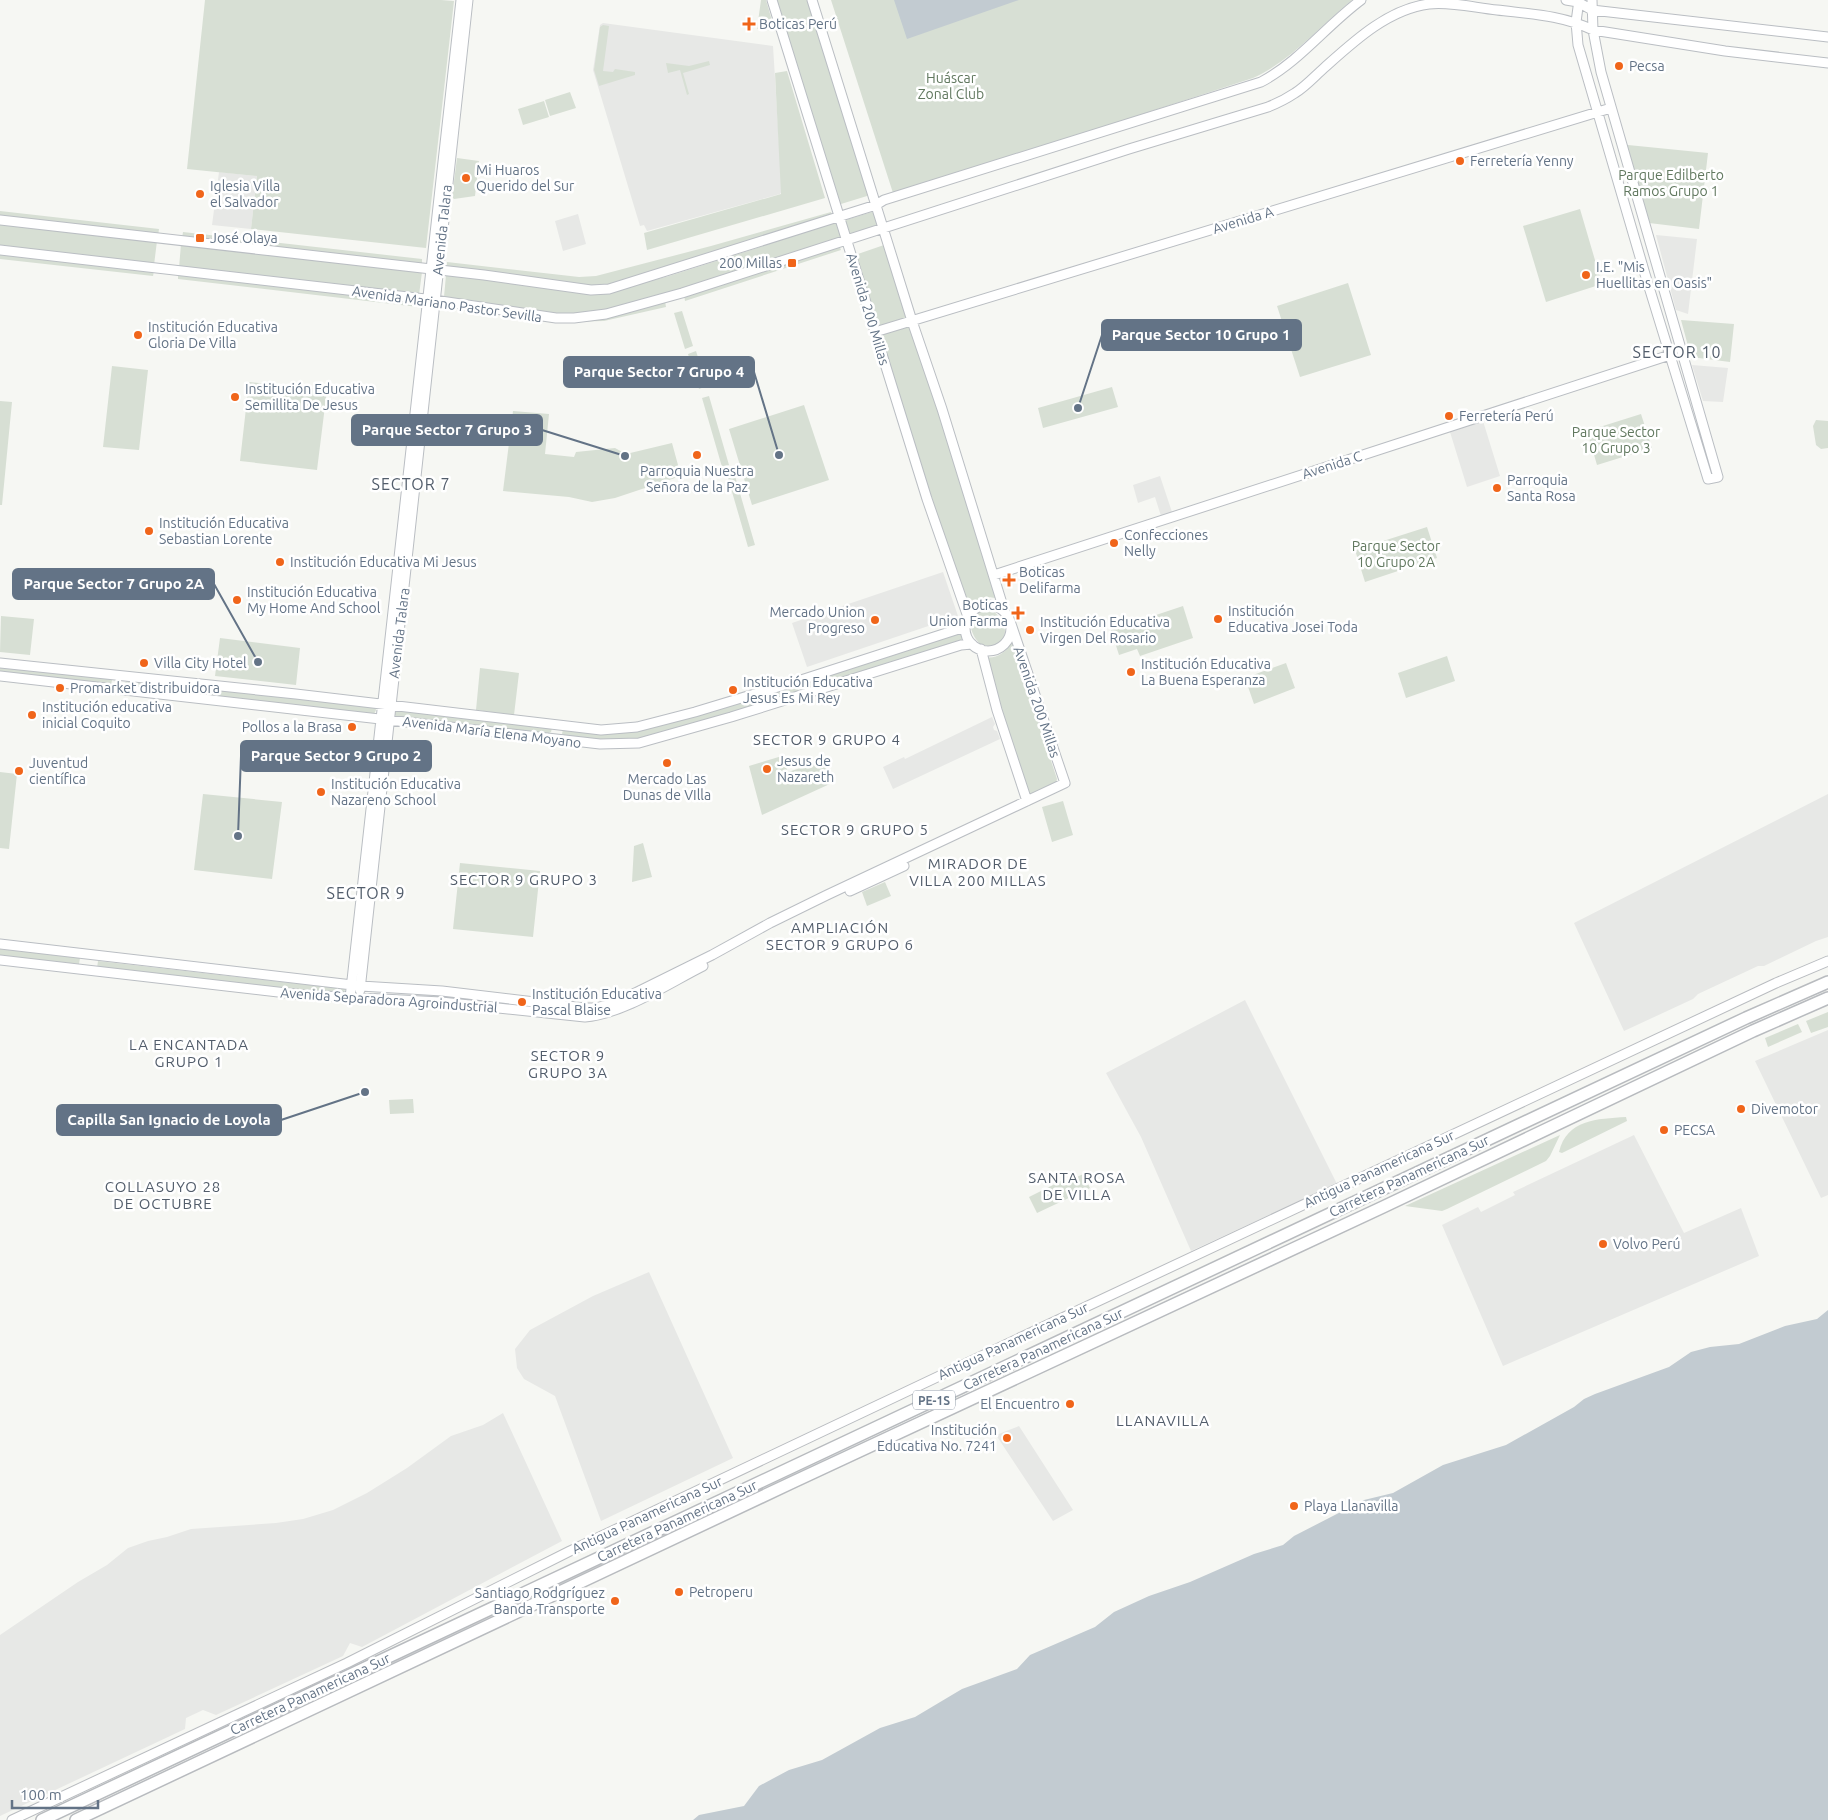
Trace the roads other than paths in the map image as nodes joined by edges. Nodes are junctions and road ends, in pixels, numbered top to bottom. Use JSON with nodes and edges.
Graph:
{"nodes":[{"id":1,"x":461,"y":0,"type":"edge"},
{"id":2,"x":468,"y":0,"type":"edge"},
{"id":3,"x":772,"y":0,"type":"edge"},
{"id":4,"x":812,"y":0,"type":"edge"},
{"id":5,"x":1361,"y":0,"type":"edge"},
{"id":6,"x":1566,"y":0,"type":"edge"},
{"id":7,"x":1579,"y":1,"type":"edge"},
{"id":8,"x":1592,"y":5,"type":"edge"},
{"id":9,"x":1576,"y":22,"type":"junction"},
{"id":10,"x":1593,"y":30,"type":"junction"},
{"id":11,"x":1828,"y":37,"type":"edge"},
{"id":12,"x":1828,"y":63,"type":"edge"},
{"id":13,"x":1611,"y":108,"type":"junction"},
{"id":14,"x":1598,"y":112,"type":"junction"},
{"id":15,"x":878,"y":201,"type":"junction"},
{"id":16,"x":839,"y":216,"type":"junction"},
{"id":17,"x":0,"y":220,"type":"edge"},
{"id":18,"x":883,"y":228,"type":"junction"},
{"id":19,"x":846,"y":240,"type":"junction"},
{"id":20,"x":0,"y":250,"type":"edge"},
{"id":21,"x":435,"y":269,"type":"junction"},
{"id":22,"x":431,"y":300,"type":"junction"},
{"id":23,"x":912,"y":321,"type":"junction"},
{"id":24,"x":875,"y":332,"type":"junction"},
{"id":25,"x":1670,"y":355,"type":"junction"},
{"id":26,"x":994,"y":575,"type":"junction"},
{"id":27,"x":1005,"y":612,"type":"junction"},
{"id":28,"x":968,"y":617,"type":"junction"},
{"id":29,"x":1010,"y":621,"type":"junction"},
{"id":30,"x":965,"y":627,"type":"junction"},
{"id":31,"x":972,"y":644,"type":"junction"},
{"id":32,"x":981,"y":649,"type":"junction"},
{"id":33,"x":0,"y":663,"type":"edge"},
{"id":34,"x":0,"y":676,"type":"edge"},
{"id":35,"x":387,"y":705,"type":"junction"},
{"id":36,"x":385,"y":720,"type":"junction"},
{"id":37,"x":1065,"y":784,"type":"joint"},
{"id":38,"x":1027,"y":801,"type":"junction"},
{"id":39,"x":0,"y":944,"type":"edge"},
{"id":40,"x":0,"y":960,"type":"edge"},
{"id":41,"x":1828,"y":961,"type":"edge"},
{"id":42,"x":1828,"y":982,"type":"edge"},
{"id":43,"x":356,"y":985,"type":"junction"},
{"id":44,"x":355,"y":998,"type":"junction"},
{"id":45,"x":1828,"y":998,"type":"edge"},
{"id":46,"x":12,"y":1820,"type":"edge"},
{"id":47,"x":42,"y":1820,"type":"edge"},
{"id":48,"x":76,"y":1820,"type":"edge"}],
"edges":[{"from":1,"to":21,"type":"street","name":"Avenida Talara"},
{"from":2,"to":21,"type":"street","name":"Avenida Talara"},
{"from":3,"to":16,"type":"street","name":"Avenida 200 Millas"},
{"from":4,"to":15,"type":"street"},
{"from":5,"to":15,"type":"street"},
{"from":6,"to":7,"type":"street"},
{"from":7,"to":8,"type":"street"},
{"from":7,"to":9,"type":"street"},
{"from":8,"to":10,"type":"street"},
{"from":8,"to":11,"type":"street"},
{"from":9,"to":10,"type":"street","name":"Avenida Mariano Pastor Sevilla"},
{"from":9,"to":14,"type":"street"},
{"from":9,"to":18,"type":"street","name":"Avenida Mariano Pastor Sevilla"},
{"from":10,"to":12,"type":"street","name":"Avenida Mariano Pastor Sevilla"},
{"from":10,"to":13,"type":"street"},
{"from":13,"to":14,"type":"street","name":"Avenida A"},
{"from":13,"to":25,"type":"street"},
{"from":14,"to":23,"type":"street","name":"Avenida A"},
{"from":14,"to":25,"type":"street"},
{"from":15,"to":16,"type":"street"},
{"from":15,"to":18,"type":"street"},
{"from":16,"to":19,"type":"street","name":"Avenida 200 Millas"},
{"from":16,"to":21,"type":"street"},
{"from":17,"to":21,"type":"street"},
{"from":18,"to":19,"type":"street","name":"Avenida Mariano Pastor Sevilla"},
{"from":18,"to":23,"type":"street"},
{"from":19,"to":22,"type":"street","name":"Avenida Mariano Pastor Sevilla"},
{"from":19,"to":24,"type":"street","name":"Avenida 200 Millas"},
{"from":20,"to":22,"type":"street","name":"Avenida Mariano Pastor Sevilla"},
{"from":21,"to":22,"type":"street","name":"Avenida Talara"},
{"from":22,"to":35,"type":"street","name":"Avenida Talara"},
{"from":23,"to":24,"type":"street","name":"Avenida A"},
{"from":23,"to":26,"type":"street"},
{"from":24,"to":28,"type":"street","name":"Avenida 200 Millas"},
{"from":25,"to":26,"type":"street","name":"Avenida C"},
{"from":26,"to":27,"type":"street"},
{"from":27,"to":28,"type":"street"},
{"from":27,"to":29,"type":"street"},
{"from":28,"to":30,"type":"street"},
{"from":29,"to":32,"type":"street"},
{"from":29,"to":37,"type":"street","name":"Avenida 200 Millas"},
{"from":30,"to":31,"type":"street"},
{"from":30,"to":35,"type":"street","name":"Avenida María Elena Moyano"},
{"from":31,"to":32,"type":"street"},
{"from":31,"to":36,"type":"street","name":"Avenida María Elena Moyano"},
{"from":32,"to":38,"type":"street"},
{"from":33,"to":35,"type":"street","name":"Avenida María Elena Moyano"},
{"from":34,"to":36,"type":"street","name":"Avenida María Elena Moyano"},
{"from":35,"to":36,"type":"street","name":"Avenida Talara"},
{"from":36,"to":43,"type":"street","name":"Avenida Talara"},
{"from":37,"to":38,"type":"street","name":"Avenida Separadora Agroindustrial"},
{"from":38,"to":43,"type":"street","name":"Avenida Separadora Agroindustrial"},
{"from":38,"to":44,"type":"street","name":"Avenida Separadora Agroindustrial"},
{"from":39,"to":43,"type":"street","name":"Avenida Separadora Agroindustrial"},
{"from":40,"to":44,"type":"street","name":"Avenida Separadora Agroindustrial"},
{"from":41,"to":46,"type":"street","name":"Antigua Panamericana Sur"},
{"from":42,"to":47,"type":"highway","name":"Carretera Panamericana Sur","number":"PE-1S"},
{"from":43,"to":44,"type":"street","name":"Avenida Talara"},
{"from":45,"to":48,"type":"highway","name":"Carretera Panamericana Sur","number":"PE-1S"}]}
